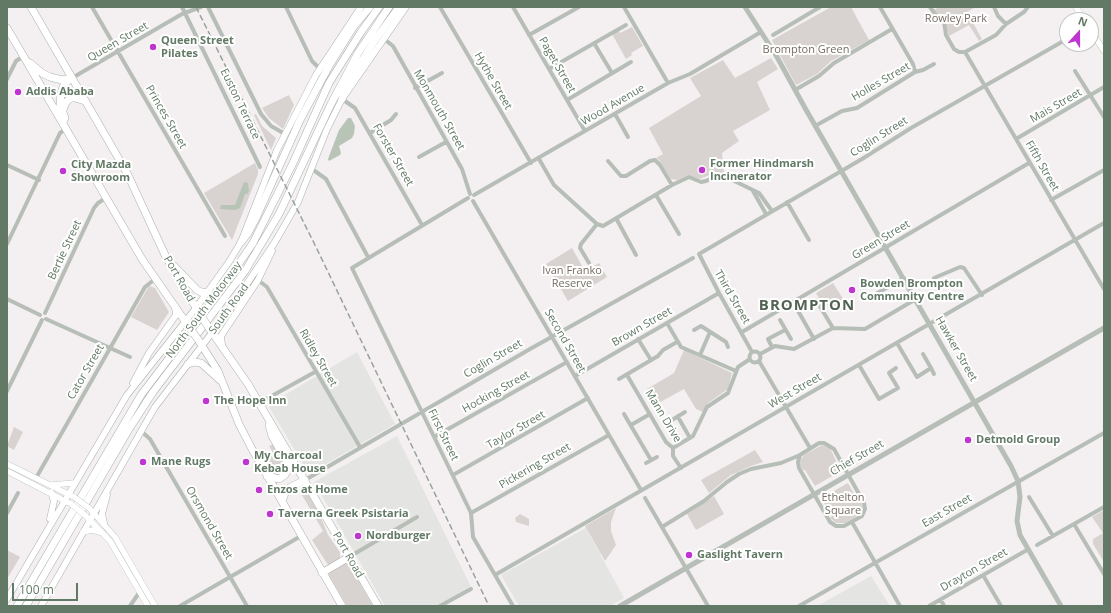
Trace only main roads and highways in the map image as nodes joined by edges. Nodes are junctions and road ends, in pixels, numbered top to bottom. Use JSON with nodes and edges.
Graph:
{"nodes":[{"id":1,"x":30,"y":7,"type":"edge"},
{"id":2,"x":360,"y":7,"type":"edge"},
{"id":3,"x":370,"y":7,"type":"edge"},
{"id":4,"x":378,"y":7,"type":"edge"},
{"id":5,"x":388,"y":7,"type":"edge"},
{"id":6,"x":399,"y":7,"type":"edge"},
{"id":7,"x":406,"y":7,"type":"edge"},
{"id":8,"x":7,"y":28,"type":"edge"},
{"id":9,"x":24,"y":57,"type":"junction"},
{"id":10,"x":72,"y":78,"type":"junction"},
{"id":11,"x":342,"y":99,"type":"junction"},
{"id":12,"x":85,"y":101,"type":"junction"},
{"id":13,"x":63,"y":110,"type":"junction"},
{"id":14,"x":64,"y":125,"type":"junction"},
{"id":15,"x":241,"y":242,"type":"junction"},
{"id":16,"x":275,"y":242,"type":"junction"},
{"id":17,"x":166,"y":257,"type":"junction"},
{"id":18,"x":208,"y":292,"type":"junction"},
{"id":19,"x":175,"y":306,"type":"junction"},
{"id":20,"x":197,"y":310,"type":"junction"},
{"id":21,"x":186,"y":323,"type":"junction"},
{"id":22,"x":211,"y":330,"type":"junction"},
{"id":23,"x":201,"y":343,"type":"junction"},
{"id":24,"x":225,"y":349,"type":"junction"},
{"id":25,"x":188,"y":364,"type":"junction"},
{"id":26,"x":224,"y":384,"type":"junction"},
{"id":27,"x":127,"y":395,"type":"junction"},
{"id":28,"x":266,"y":415,"type":"junction"},
{"id":29,"x":7,"y":464,"type":"edge"},
{"id":30,"x":7,"y":471,"type":"edge"},
{"id":31,"x":267,"y":476,"type":"junction"},
{"id":32,"x":305,"y":480,"type":"junction"},
{"id":33,"x":74,"y":483,"type":"junction"},
{"id":34,"x":49,"y":484,"type":"junction"},
{"id":35,"x":109,"y":487,"type":"junction"},
{"id":36,"x":51,"y":492,"type":"junction"},
{"id":37,"x":68,"y":494,"type":"junction"},
{"id":38,"x":64,"y":500,"type":"junction"},
{"id":39,"x":282,"y":501,"type":"junction"},
{"id":40,"x":91,"y":511,"type":"junction"},
{"id":41,"x":88,"y":517,"type":"junction"},
{"id":42,"x":104,"y":523,"type":"junction"},
{"id":43,"x":48,"y":527,"type":"junction"},
{"id":44,"x":83,"y":532,"type":"junction"},
{"id":45,"x":104,"y":533,"type":"junction"},
{"id":46,"x":349,"y":557,"type":"junction"},
{"id":47,"x":322,"y":573,"type":"junction"},
{"id":48,"x":142,"y":589,"type":"junction"},
{"id":49,"x":7,"y":599,"type":"edge"},
{"id":50,"x":17,"y":606,"type":"edge"},
{"id":51,"x":26,"y":606,"type":"edge"},
{"id":52,"x":41,"y":606,"type":"edge"},
{"id":53,"x":148,"y":606,"type":"edge"},
{"id":54,"x":155,"y":606,"type":"edge"},
{"id":55,"x":342,"y":606,"type":"edge"},
{"id":56,"x":378,"y":606,"type":"edge"}],
"edges":[{"from":1,"to":10,"type":"highway","name":"Port Road"},
{"from":2,"to":15,"type":"main road"},
{"from":3,"to":15,"type":"highway"},
{"from":4,"to":50,"type":"highway","name":"North South Motorway"},
{"from":5,"to":51,"type":"highway","name":"North South Motorway"},
{"from":6,"to":11,"type":"highway"},
{"from":7,"to":11,"type":"main road","name":"South Road"},
{"from":8,"to":9,"type":"highway","name":"Port Road"},
{"from":9,"to":10,"type":"highway"},
{"from":9,"to":14,"type":"highway","name":"Port Road"},
{"from":10,"to":12,"type":"highway","name":"Port Road"},
{"from":10,"to":13,"type":"highway"},
{"from":11,"to":16,"type":"main road","name":"South Road"},
{"from":12,"to":13,"type":"highway"},
{"from":12,"to":17,"type":"highway","name":"Port Road"},
{"from":13,"to":14,"type":"highway"},
{"from":14,"to":19,"type":"highway","name":"Port Road"},
{"from":15,"to":18,"type":"main road"},
{"from":16,"to":22,"type":"main road","name":"South Road"},
{"from":16,"to":24,"type":"main road"},
{"from":17,"to":18,"type":"highway"},
{"from":17,"to":20,"type":"highway","name":"Port Road"},
{"from":18,"to":20,"type":"main road"},
{"from":19,"to":21,"type":"highway","name":"Port Road"},
{"from":19,"to":27,"type":"main road"},
{"from":20,"to":21,"type":"main road"},
{"from":20,"to":22,"type":"highway","name":"Port Road","bridge":true},
{"from":21,"to":23,"type":"highway","name":"Port Road","bridge":true},
{"from":21,"to":27,"type":"main road"},
{"from":22,"to":23,"type":"main road","name":"South Road"},
{"from":22,"to":24,"type":"highway","name":"Port Road"},
{"from":23,"to":25,"type":"main road","name":"South Road"},
{"from":23,"to":26,"type":"highway","name":"Port Road"},
{"from":24,"to":28,"type":"highway","name":"Port Road"},
{"from":25,"to":26,"type":"highway"},
{"from":25,"to":35,"type":"main road","name":"South Road"},
{"from":26,"to":31,"type":"highway","name":"Port Road"},
{"from":27,"to":33,"type":"main road"},
{"from":28,"to":31,"type":"highway"},
{"from":28,"to":32,"type":"highway","name":"Port Road"},
{"from":29,"to":34,"type":"main road"},
{"from":30,"to":36,"type":"main road"},
{"from":31,"to":39,"type":"highway","name":"Port Road"},
{"from":32,"to":39,"type":"highway"},
{"from":32,"to":46,"type":"highway","name":"Port Road"},
{"from":33,"to":34,"type":"main road"},
{"from":33,"to":37,"type":"main road"},
{"from":34,"to":37,"type":"main road"},
{"from":35,"to":40,"type":"main road","name":"South Road"},
{"from":35,"to":42,"type":"main road"},
{"from":36,"to":38,"type":"main road"},
{"from":36,"to":43,"type":"main road"},
{"from":37,"to":38,"type":"main road"},
{"from":37,"to":40,"type":"main road","bridge":true},
{"from":38,"to":41,"type":"main road","bridge":true},
{"from":38,"to":43,"type":"main road"},
{"from":39,"to":47,"type":"highway","name":"Port Road"},
{"from":40,"to":41,"type":"main road","name":"South Road"},
{"from":40,"to":42,"type":"main road"},
{"from":41,"to":44,"type":"main road","name":"South Road"},
{"from":41,"to":45,"type":"main road"},
{"from":42,"to":48,"type":"main road"},
{"from":43,"to":49,"type":"main road"},
{"from":44,"to":45,"type":"main road"},
{"from":44,"to":52,"type":"main road","name":"South Road"},
{"from":45,"to":48,"type":"main road"},
{"from":46,"to":47,"type":"highway"},
{"from":46,"to":56,"type":"highway","name":"Port Road"},
{"from":47,"to":55,"type":"highway","name":"Port Road"},
{"from":48,"to":53,"type":"main road"},
{"from":48,"to":54,"type":"main road"}]}
